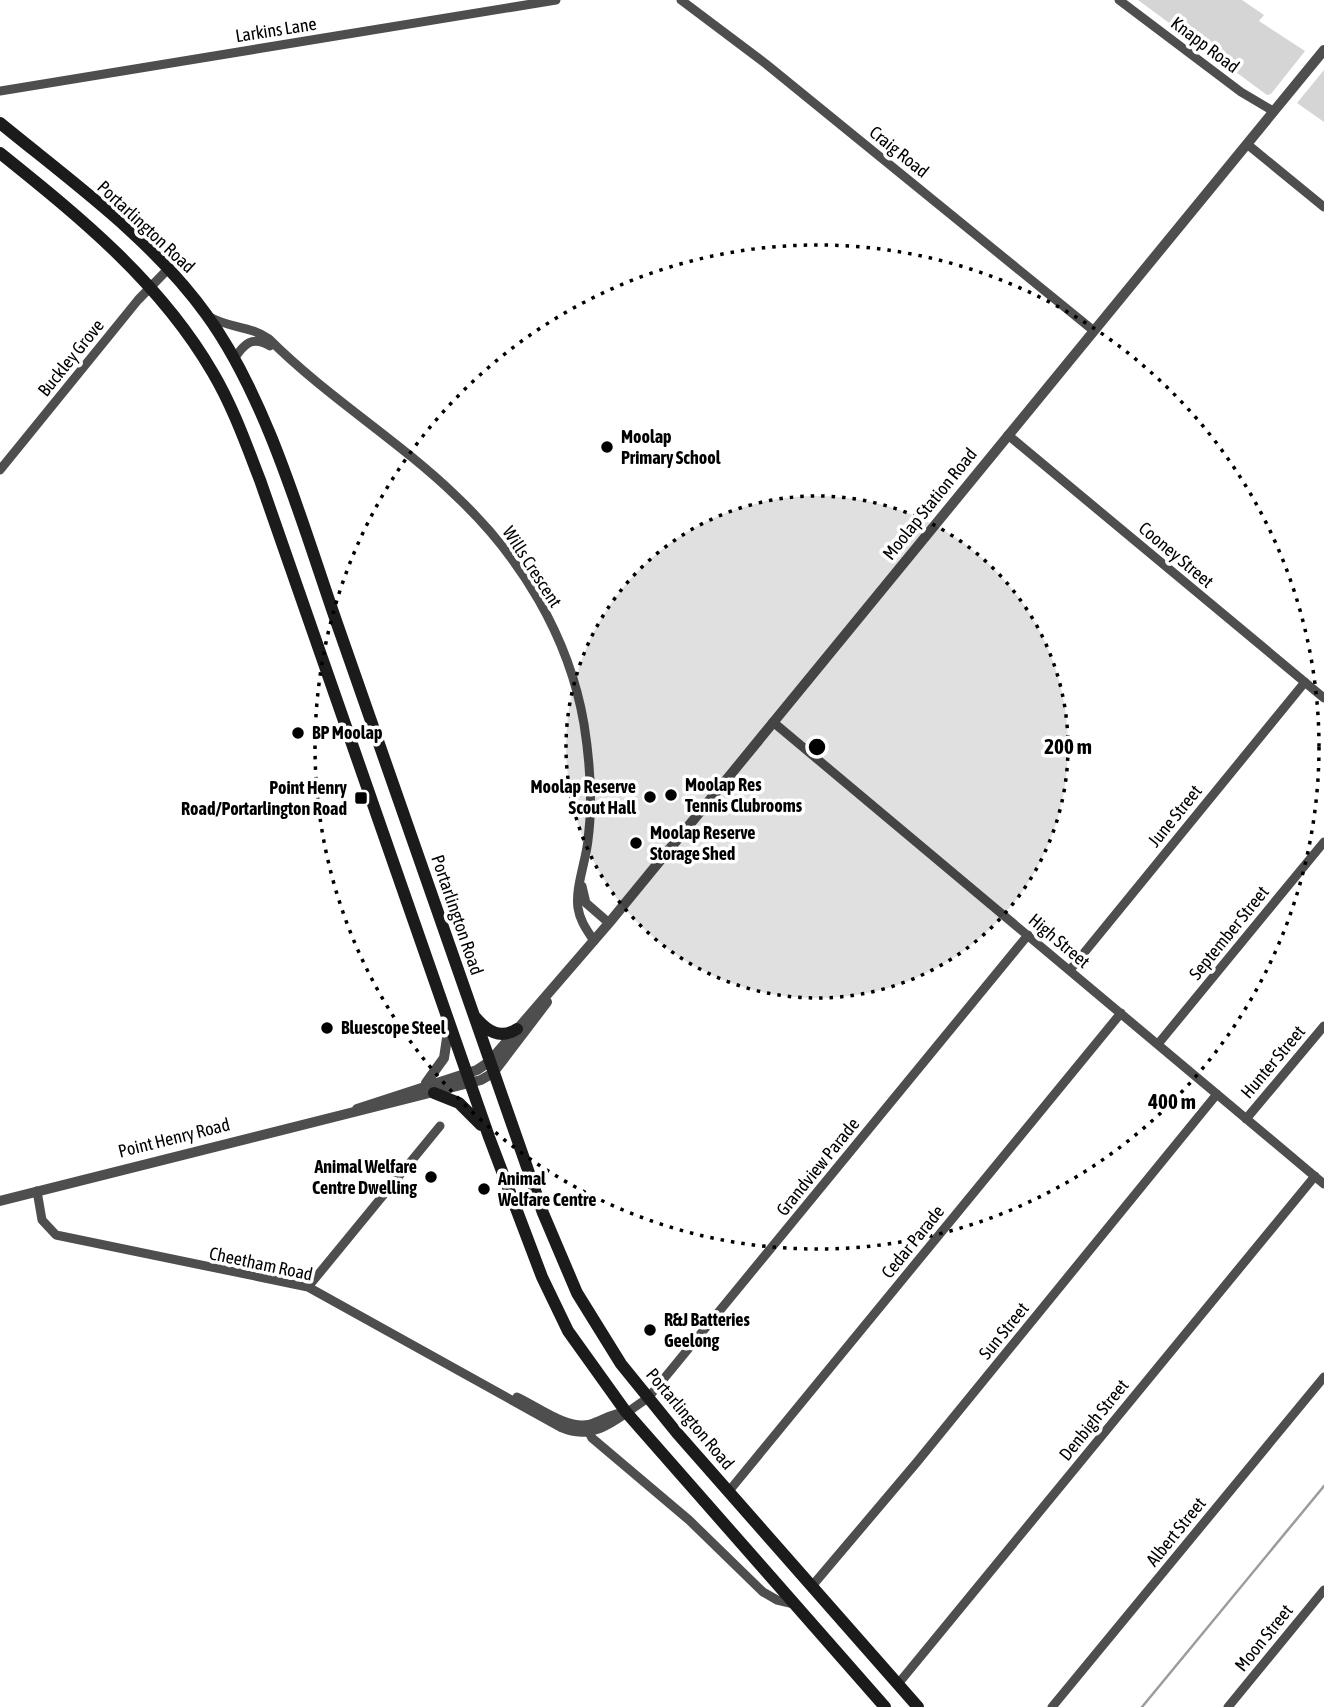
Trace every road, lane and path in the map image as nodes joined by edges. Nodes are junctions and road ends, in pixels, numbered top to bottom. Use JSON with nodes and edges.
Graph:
{"nodes":[{"id":1,"x":556,"y":0,"type":"edge"},
{"id":2,"x":681,"y":0,"type":"edge"},
{"id":3,"x":1119,"y":0,"type":"edge"},
{"id":4,"x":1324,"y":50,"type":"edge"},
{"id":5,"x":0,"y":91,"type":"edge"},
{"id":6,"x":1273,"y":111,"type":"junction"},
{"id":7,"x":0,"y":123,"type":"edge"},
{"id":8,"x":1247,"y":144,"type":"junction"},
{"id":9,"x":0,"y":153,"type":"edge"},
{"id":10,"x":1324,"y":207,"type":"edge"},
{"id":11,"x":169,"y":268,"type":"junction"},
{"id":12,"x":151,"y":286,"type":"junction"},
{"id":13,"x":207,"y":315,"type":"junction"},
{"id":14,"x":1094,"y":331,"type":"junction"},
{"id":15,"x":283,"y":354,"type":"junction"},
{"id":16,"x":234,"y":359,"type":"junction"},
{"id":17,"x":1008,"y":435,"type":"junction"},
{"id":18,"x":0,"y":470,"type":"edge"},
{"id":19,"x":1305,"y":682,"type":"junction"},
{"id":20,"x":1322,"y":693,"type":"edge"},
{"id":21,"x":773,"y":722,"type":"junction"},
{"id":22,"x":1324,"y":842,"type":"edge"},
{"id":23,"x":582,"y":884,"type":"junction"},
{"id":24,"x":609,"y":923,"type":"junction"},
{"id":25,"x":1028,"y":935,"type":"junction"},
{"id":26,"x":594,"y":941,"type":"junction"},
{"id":27,"x":1070,"y":970,"type":"junction"},
{"id":28,"x":562,"y":980,"type":"junction"},
{"id":29,"x":1121,"y":1013,"type":"junction"},
{"id":30,"x":473,"y":1014,"type":"junction"},
{"id":31,"x":449,"y":1024,"type":"junction"},
{"id":32,"x":1324,"y":1026,"type":"edge"},
{"id":33,"x":517,"y":1029,"type":"junction"},
{"id":34,"x":1158,"y":1044,"type":"junction"},
{"id":35,"x":491,"y":1067,"type":"junction"},
{"id":36,"x":468,"y":1078,"type":"junction"},
{"id":37,"x":421,"y":1087,"type":"junction"},
{"id":38,"x":434,"y":1093,"type":"junction"},
{"id":39,"x":1217,"y":1094,"type":"junction"},
{"id":40,"x":357,"y":1109,"type":"junction"},
{"id":41,"x":1246,"y":1119,"type":"junction"},
{"id":42,"x":440,"y":1126,"type":"dead end"},
{"id":43,"x":489,"y":1137,"type":"junction"},
{"id":44,"x":1315,"y":1176,"type":"junction"},
{"id":45,"x":1324,"y":1184,"type":"edge"},
{"id":46,"x":37,"y":1191,"type":"junction"},
{"id":47,"x":0,"y":1201,"type":"edge"},
{"id":48,"x":308,"y":1287,"type":"junction"},
{"id":49,"x":1324,"y":1377,"type":"edge"},
{"id":50,"x":648,"y":1398,"type":"junction"},
{"id":51,"x":626,"y":1412,"type":"junction"},
{"id":52,"x":587,"y":1429,"type":"junction"},
{"id":53,"x":729,"y":1492,"type":"junction"},
{"id":54,"x":812,"y":1586,"type":"junction"},
{"id":55,"x":1324,"y":1590,"type":"edge"},
{"id":56,"x":794,"y":1604,"type":"junction"},
{"id":57,"x":898,"y":1684,"type":"junction"},
{"id":58,"x":885,"y":1707,"type":"edge"},
{"id":59,"x":918,"y":1707,"type":"edge"},
{"id":60,"x":1052,"y":1707,"type":"edge"},
{"id":61,"x":1228,"y":1707,"type":"edge"}],
"edges":[{"from":1,"to":5,"type":"street","name":"Larkins Lane"},
{"from":2,"to":14,"type":"street","name":"Craig Road"},
{"from":3,"to":6,"type":"street","name":"Knapp Road"},
{"from":4,"to":6,"type":"street","name":"Moolap Station Road"},
{"from":6,"to":8,"type":"street","name":"Moolap Station Road"},
{"from":7,"to":11,"type":"main road","name":"Portarlington Road"},
{"from":8,"to":10,"type":"street"},
{"from":8,"to":14,"type":"street","name":"Moolap Station Road"},
{"from":9,"to":12,"type":"main road"},
{"from":11,"to":12,"type":"street","name":"Buckley Grove"},
{"from":11,"to":13,"type":"main road","name":"Portarlington Road"},
{"from":12,"to":18,"type":"street","name":"Buckley Grove"},
{"from":12,"to":31,"type":"main road"},
{"from":13,"to":15,"type":"street","name":"Wills Crescent"},
{"from":13,"to":16,"type":"main road","name":"Portarlington Road"},
{"from":14,"to":17,"type":"street","name":"Moolap Station Road"},
{"from":15,"to":16,"type":"street","name":"Wills Crescent"},
{"from":15,"to":23,"type":"street","name":"Wills Crescent"},
{"from":16,"to":30,"type":"main road","name":"Portarlington Road"},
{"from":17,"to":19,"type":"street","name":"Cooney Street"},
{"from":17,"to":21,"type":"street","name":"Moolap Station Road"},
{"from":19,"to":20,"type":"street","name":"Cooney Street"},
{"from":19,"to":27,"type":"street","name":"June Street"},
{"from":21,"to":24,"type":"street","name":"Moolap Station Road"},
{"from":21,"to":25,"type":"street","name":"High Street"},
{"from":22,"to":34,"type":"street","name":"September Street"},
{"from":23,"to":24,"type":"street"},
{"from":23,"to":26,"type":"street","name":"Wills Crescent"},
{"from":24,"to":26,"type":"street","name":"Moolap Station Road"},
{"from":25,"to":27,"type":"street","name":"High Street"},
{"from":25,"to":50,"type":"street","name":"Grandview Parade"},
{"from":26,"to":28,"type":"street","name":"Moolap Station Road"},
{"from":27,"to":29,"type":"street","name":"High Street"},
{"from":28,"to":33,"type":"street","name":"Moolap Station Road"},
{"from":28,"to":35,"type":"street","name":"Moolap Station Road"},
{"from":29,"to":34,"type":"street","name":"High Street"},
{"from":29,"to":53,"type":"street","name":"Cedar Parade"},
{"from":30,"to":33,"type":"main road"},
{"from":30,"to":35,"type":"main road","name":"Portarlington Road"},
{"from":31,"to":36,"type":"main road"},
{"from":31,"to":37,"type":"street"},
{"from":32,"to":41,"type":"street","name":"Hunter Street"},
{"from":33,"to":35,"type":"street","name":"Moolap Station Road"},
{"from":34,"to":39,"type":"street","name":"High Street"},
{"from":35,"to":36,"type":"street","name":"Point Henry Road"},
{"from":35,"to":50,"type":"main road","name":"Portarlington Road"},
{"from":36,"to":37,"type":"street","name":"Point Henry Road"},
{"from":36,"to":38,"type":"street","name":"Point Henry Road"},
{"from":36,"to":43,"type":"main road"},
{"from":37,"to":40,"type":"street","name":"Point Henry Road"},
{"from":38,"to":40,"type":"street","name":"Point Henry Road"},
{"from":38,"to":43,"type":"main road"},
{"from":39,"to":41,"type":"street","name":"High Street"},
{"from":39,"to":54,"type":"street","name":"Sun Street"},
{"from":40,"to":46,"type":"street","name":"Point Henry Road"},
{"from":41,"to":44,"type":"street","name":"High Street"},
{"from":42,"to":48,"type":"street"},
{"from":43,"to":51,"type":"main road"},
{"from":44,"to":45,"type":"street","name":"High Street"},
{"from":44,"to":57,"type":"street","name":"Denbigh Street"},
{"from":46,"to":47,"type":"street","name":"Point Henry Road"},
{"from":46,"to":48,"type":"street","name":"Cheetham Road"},
{"from":48,"to":52,"type":"street","name":"Cheetham Road"},
{"from":49,"to":60,"type":"street","name":"Albert Street"},
{"from":50,"to":51,"type":"street","name":"Grandview Parade"},
{"from":50,"to":53,"type":"main road","name":"Portarlington Road"},
{"from":51,"to":52,"type":"street"},
{"from":51,"to":56,"type":"main road"},
{"from":52,"to":56,"type":"street"},
{"from":53,"to":54,"type":"main road","name":"Portarlington Road"},
{"from":54,"to":57,"type":"main road","name":"Portarlington Road"},
{"from":55,"to":61,"type":"street","name":"Moon Street"},
{"from":56,"to":58,"type":"main road"},
{"from":57,"to":59,"type":"main road","name":"Portarlington Road"}]}
